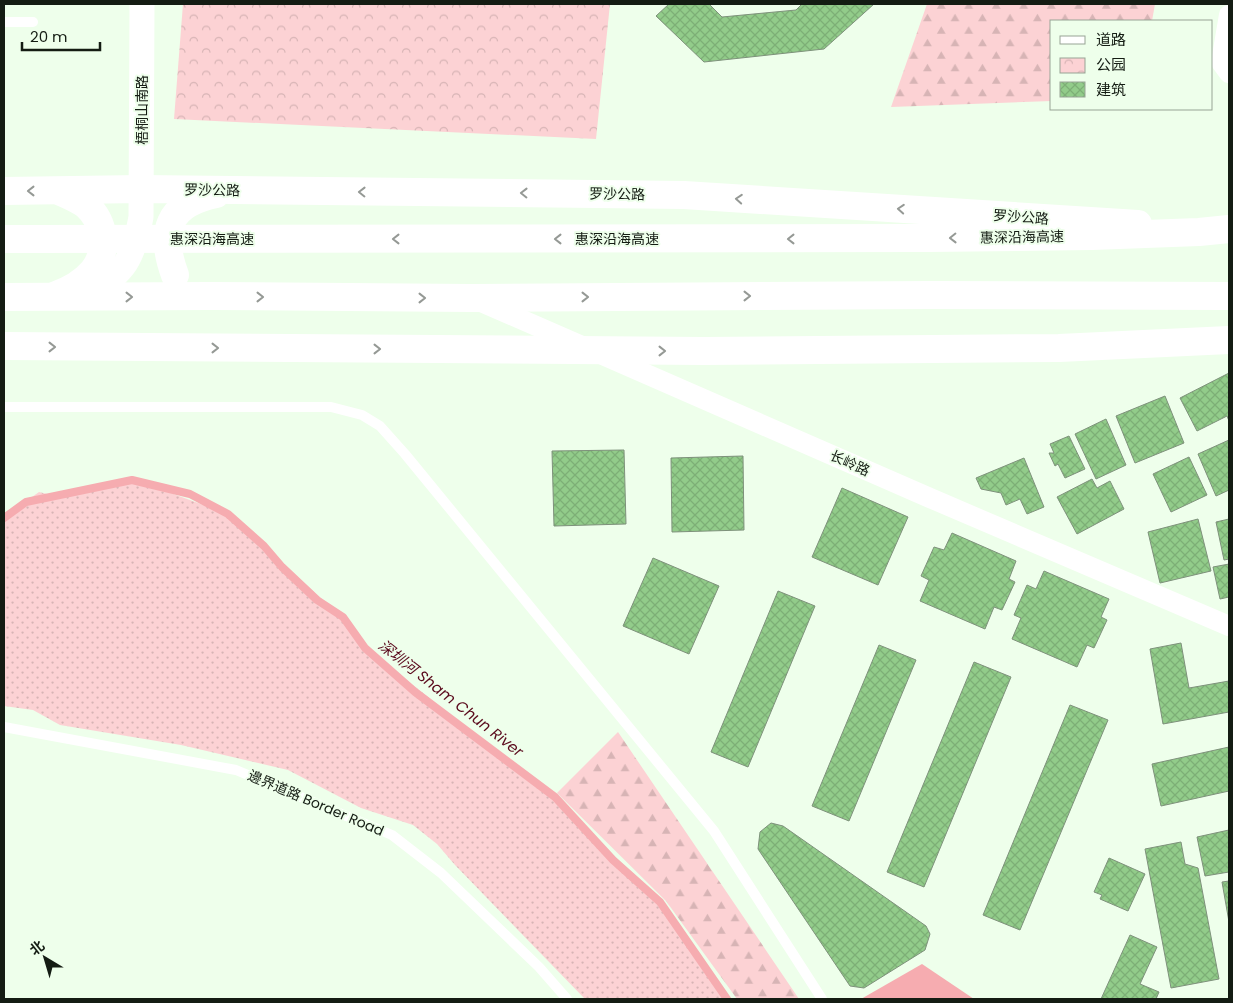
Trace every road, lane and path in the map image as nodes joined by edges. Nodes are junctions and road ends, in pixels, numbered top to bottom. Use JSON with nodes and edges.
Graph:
{"nodes":[{"id":1,"x":142,"y":4,"type":"edge"},
{"id":2,"x":1229,"y":15,"type":"edge"},
{"id":3,"x":4,"y":22,"type":"edge"},
{"id":4,"x":33,"y":22,"type":"dead end"},
{"id":5,"x":1229,"y":73,"type":"edge"},
{"id":6,"x":141,"y":189,"type":"junction"},
{"id":7,"x":235,"y":190,"type":"junction"},
{"id":8,"x":4,"y":191,"type":"edge"},
{"id":9,"x":59,"y":191,"type":"junction"},
{"id":10,"x":141,"y":217,"type":"junction"},
{"id":11,"x":1229,"y":229,"type":"edge"},
{"id":12,"x":4,"y":239,"type":"edge"},
{"id":13,"x":174,"y":275,"type":"junction"},
{"id":14,"x":211,"y":296,"type":"junction"},
{"id":15,"x":1229,"y":296,"type":"edge"},
{"id":16,"x":4,"y":297,"type":"edge"},
{"id":17,"x":80,"y":297,"type":"junction"},
{"id":18,"x":51,"y":298,"type":"junction"},
{"id":19,"x":472,"y":298,"type":"junction"},
{"id":20,"x":1229,"y":340,"type":"edge"},
{"id":21,"x":4,"y":346,"type":"edge"},
{"id":22,"x":4,"y":407,"type":"edge"},
{"id":23,"x":1229,"y":626,"type":"edge"},
{"id":24,"x":4,"y":727,"type":"edge"},
{"id":25,"x":567,"y":999,"type":"edge"},
{"id":26,"x":822,"y":999,"type":"edge"}],
"edges":[{"from":1,"to":6,"type":"street","name":"梧桐山南路"},
{"from":2,"to":5,"type":"street"},
{"from":3,"to":4,"type":"lane"},
{"from":6,"to":7,"type":"main road","name":"罗沙公路"},
{"from":6,"to":9,"type":"main road","name":"罗沙公路"},
{"from":6,"to":10,"type":"street","name":"梧桐山南路"},
{"from":11,"to":7,"type":"main road","name":"罗沙公路","one_way":true},
{"from":7,"to":13,"type":"main road"},
{"from":9,"to":8,"type":"main road","name":"罗沙公路","one_way":true},
{"from":9,"to":18,"type":"main road"},
{"from":10,"to":13,"type":"street","name":"梧桐山南路"},
{"from":10,"to":17,"type":"street","name":"梧桐山南路"},
{"from":11,"to":12,"type":"main road","name":"惠深沿海高速","one_way":true},
{"from":13,"to":14,"type":"street","name":"梧桐山南路"},
{"from":17,"to":14,"type":"main road","one_way":true},
{"from":14,"to":19,"type":"main road","one_way":true},
{"from":19,"to":15,"type":"main road","one_way":true},
{"from":16,"to":18,"type":"main road"},
{"from":17,"to":18,"type":"main road"},
{"from":19,"to":23,"type":"street","name":"长岭路"},
{"from":21,"to":20,"type":"main road","one_way":true},
{"from":22,"to":26,"type":"lane"},
{"from":24,"to":25,"type":"lane","name":"邊界道路 Border Road"}]}
